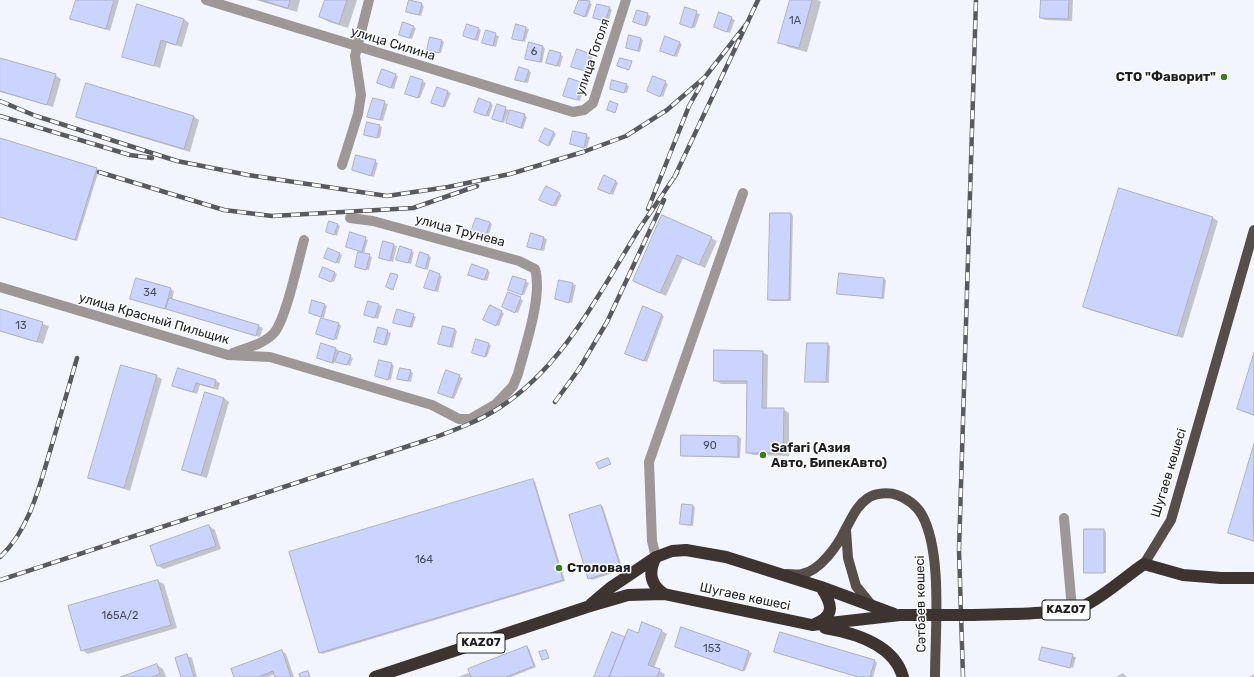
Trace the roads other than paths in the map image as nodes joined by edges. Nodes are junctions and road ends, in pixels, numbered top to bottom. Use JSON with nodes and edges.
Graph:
{"nodes":[{"id":1,"x":206,"y":0,"type":"edge"},
{"id":2,"x":369,"y":0,"type":"edge"},
{"id":3,"x":626,"y":0,"type":"edge"},
{"id":4,"x":357,"y":47,"type":"junction"},
{"id":5,"x":573,"y":112,"type":"joint"},
{"id":6,"x":342,"y":166,"type":"dead end"},
{"id":7,"x":743,"y":193,"type":"dead end"},
{"id":8,"x":350,"y":218,"type":"dead end"},
{"id":9,"x":1254,"y":230,"type":"edge"},
{"id":10,"x":304,"y":240,"type":"dead end"},
{"id":11,"x":0,"y":287,"type":"edge"},
{"id":12,"x":228,"y":355,"type":"junction"},
{"id":13,"x":484,"y":412,"type":"joint"},
{"id":14,"x":1064,"y":518,"type":"dead end"},
{"id":15,"x":846,"y":530,"type":"junction"},
{"id":16,"x":656,"y":557,"type":"junction"},
{"id":17,"x":1144,"y":564,"type":"junction"},
{"id":18,"x":779,"y":574,"type":"junction"},
{"id":19,"x":1254,"y":578,"type":"edge"},
{"id":20,"x":821,"y":587,"type":"junction"},
{"id":21,"x":664,"y":594,"type":"junction"},
{"id":22,"x":587,"y":607,"type":"junction"},
{"id":23,"x":873,"y":607,"type":"junction"},
{"id":24,"x":1072,"y":609,"type":"junction"},
{"id":25,"x":900,"y":615,"type":"junction"},
{"id":26,"x":812,"y":625,"type":"junction"},
{"id":27,"x":375,"y":677,"type":"edge"},
{"id":28,"x":903,"y":677,"type":"edge"},
{"id":29,"x":935,"y":677,"type":"edge"}],
"edges":[{"from":1,"to":4,"type":"street","name":"улица Силина"},
{"from":2,"to":4,"type":"street"},
{"from":3,"to":5,"type":"street","name":"улица Гоголя"},
{"from":4,"to":5,"type":"street","name":"улица Силина"},
{"from":4,"to":6,"type":"street"},
{"from":7,"to":16,"type":"street"},
{"from":8,"to":13,"type":"street","name":"улица Трунева"},
{"from":9,"to":17,"type":"main road","name":"Шугаев көшесі"},
{"from":10,"to":12,"type":"street"},
{"from":11,"to":12,"type":"street","name":"улица Красный Пильщик"},
{"from":12,"to":13,"type":"street","name":"улица Красный Пильщик"},
{"from":14,"to":24,"type":"street"},
{"from":15,"to":18,"type":"main road","name":"Сәтбаев көшесі"},
{"from":15,"to":23,"type":"main road"},
{"from":15,"to":29,"type":"main road","name":"Сәтбаев көшесі"},
{"from":16,"to":18,"type":"highway","name":"Шугаев көшесі","number":"KAZ07"},
{"from":16,"to":21,"type":"highway"},
{"from":16,"to":22,"type":"highway","name":"Шугаев көшесі","number":"KAZ07"},
{"from":17,"to":19,"type":"highway"},
{"from":17,"to":24,"type":"highway","name":"Шугаев көшесі","number":"KAZ07"},
{"from":18,"to":20,"type":"highway","name":"Шугаев көшесі","number":"KAZ07"},
{"from":20,"to":23,"type":"highway","number":"KAZ07"},
{"from":20,"to":26,"type":"highway"},
{"from":21,"to":22,"type":"highway","name":"Шугаев көшесі","number":"KAZ07"},
{"from":21,"to":26,"type":"highway","name":"Шугаев көшесі","number":"KAZ07"},
{"from":22,"to":27,"type":"highway","name":"Шугаев көшесі","number":"KAZ07"},
{"from":23,"to":25,"type":"highway","name":"Шугаев көшесі"},
{"from":24,"to":25,"type":"highway","name":"Шугаев көшесі","number":"KAZ07","bridge":true},
{"from":25,"to":26,"type":"highway","name":"Шугаев көшесі","number":"KAZ07"},
{"from":26,"to":28,"type":"highway"}]}
